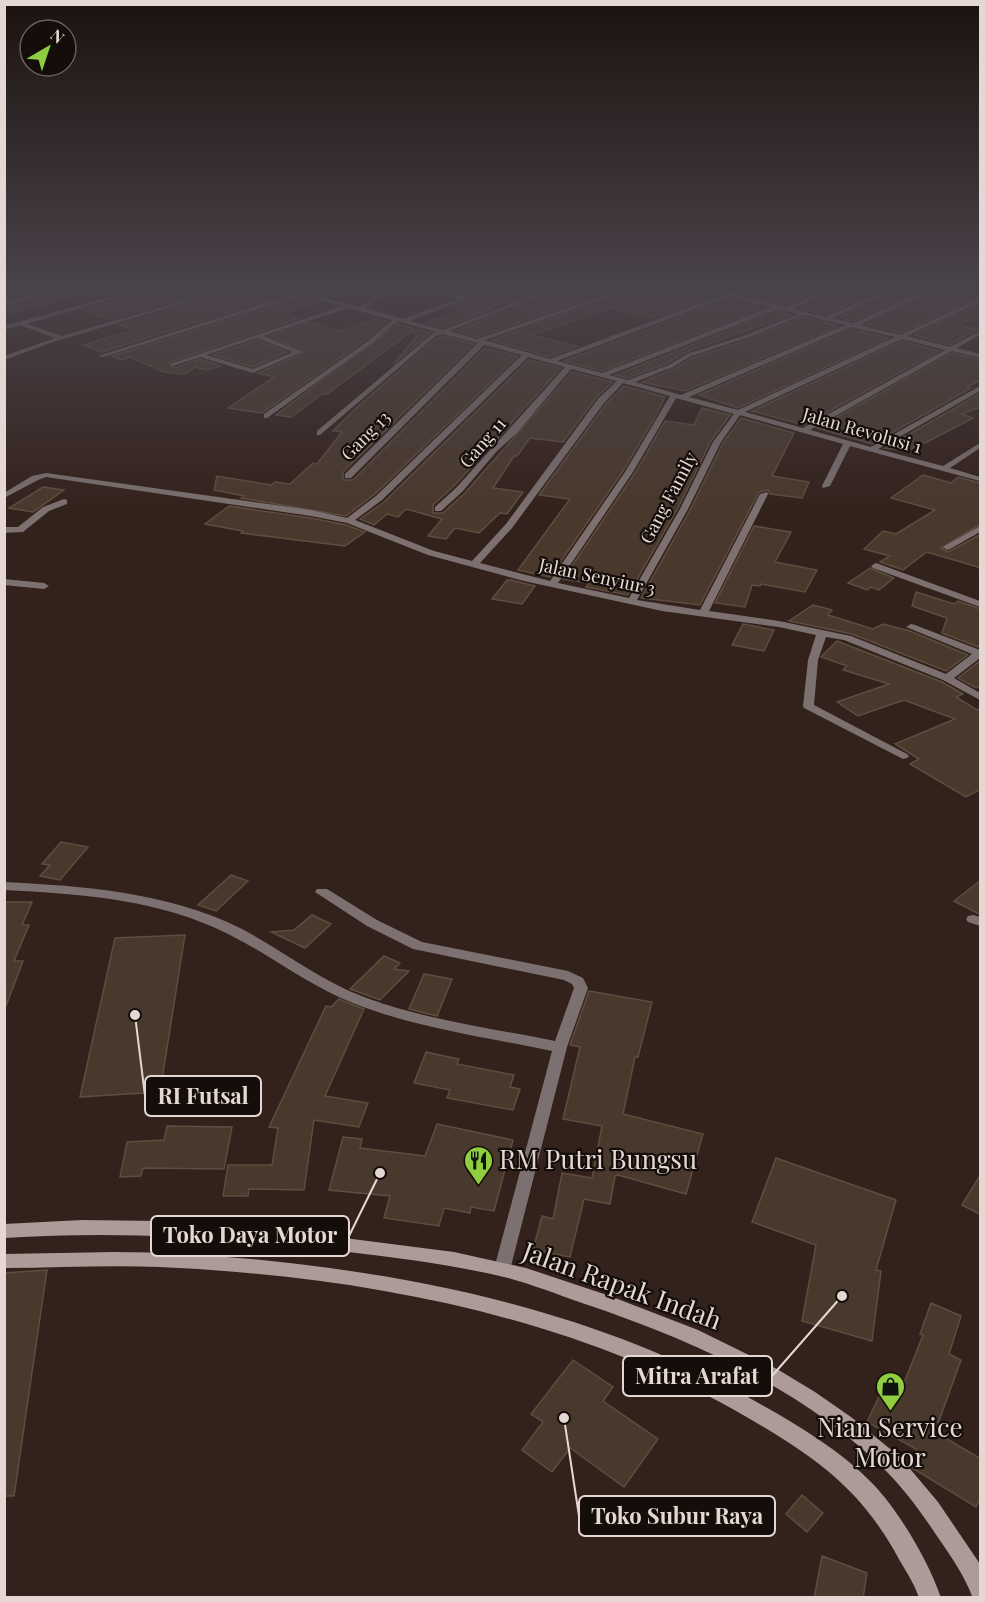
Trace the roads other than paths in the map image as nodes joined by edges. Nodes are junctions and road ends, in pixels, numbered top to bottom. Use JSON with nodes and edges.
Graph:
{"nodes":[{"id":1,"x":226,"y":363,"type":"edge"},
{"id":2,"x":274,"y":363,"type":"edge"},
{"id":3,"x":341,"y":363,"type":"edge"},
{"id":4,"x":401,"y":363,"type":"edge"},
{"id":5,"x":460,"y":363,"type":"edge"},
{"id":6,"x":518,"y":363,"type":"edge"},
{"id":7,"x":558,"y":363,"type":"edge"},
{"id":8,"x":635,"y":363,"type":"edge"},
{"id":9,"x":676,"y":363,"type":"edge"},
{"id":10,"x":759,"y":363,"type":"edge"},
{"id":11,"x":845,"y":363,"type":"edge"},
{"id":12,"x":922,"y":363,"type":"edge"},
{"id":13,"x":570,"y":366,"type":"junction"},
{"id":14,"x":603,"y":375,"type":"junction"},
{"id":15,"x":626,"y":381,"type":"junction"},
{"id":16,"x":981,"y":388,"type":"edge"},
{"id":17,"x":678,"y":396,"type":"junction"},
{"id":18,"x":738,"y":413,"type":"junction"},
{"id":19,"x":267,"y":416,"type":"dead end"},
{"id":20,"x":806,"y":430,"type":"junction"},
{"id":21,"x":320,"y":433,"type":"dead end"},
{"id":22,"x":848,"y":442,"type":"junction"},
{"id":23,"x":981,"y":445,"type":"edge"},
{"id":24,"x":872,"y":449,"type":"junction"},
{"id":25,"x":944,"y":469,"type":"junction"},
{"id":26,"x":348,"y":476,"type":"dead end"},
{"id":27,"x":981,"y":479,"type":"edge"},
{"id":28,"x":826,"y":486,"type":"dead end"},
{"id":29,"x":764,"y":494,"type":"dead end"},
{"id":30,"x":4,"y":496,"type":"edge"},
{"id":31,"x":64,"y":502,"type":"dead end"},
{"id":32,"x":438,"y":509,"type":"dead end"},
{"id":33,"x":349,"y":521,"type":"junction"},
{"id":34,"x":981,"y":529,"type":"edge"},
{"id":35,"x":4,"y":530,"type":"edge"},
{"id":36,"x":947,"y":547,"type":"dead end"},
{"id":37,"x":473,"y":565,"type":"junction"},
{"id":38,"x":876,"y":566,"type":"dead end"},
{"id":39,"x":4,"y":582,"type":"edge"},
{"id":40,"x":552,"y":584,"type":"junction"},
{"id":41,"x":44,"y":586,"type":"dead end"},
{"id":42,"x":632,"y":601,"type":"junction"},
{"id":43,"x":981,"y":604,"type":"edge"},
{"id":44,"x":703,"y":613,"type":"junction"},
{"id":45,"x":911,"y":627,"type":"dead end"},
{"id":46,"x":822,"y":632,"type":"junction"},
{"id":47,"x":980,"y":654,"type":"edge"},
{"id":48,"x":947,"y":678,"type":"junction"},
{"id":49,"x":981,"y":697,"type":"edge"},
{"id":50,"x":903,"y":756,"type":"dead end"},
{"id":51,"x":4,"y":886,"type":"edge"},
{"id":52,"x":322,"y":892,"type":"dead end"},
{"id":53,"x":560,"y":1047,"type":"junction"},
{"id":54,"x":4,"y":1231,"type":"edge"},
{"id":55,"x":4,"y":1261,"type":"edge"},
{"id":56,"x":503,"y":1269,"type":"junction"},
{"id":57,"x":979,"y":1577,"type":"edge"},
{"id":58,"x":930,"y":1598,"type":"edge"}],
"edges":[{"from":1,"to":2,"type":"street"},
{"from":3,"to":19,"type":"street"},
{"from":4,"to":21,"type":"street","name":"Gang 13"},
{"from":5,"to":26,"type":"street","name":"Gang 13"},
{"from":6,"to":33,"type":"street"},
{"from":7,"to":13,"type":"street","name":"Jalan Revolusi 1"},
{"from":8,"to":14,"type":"street"},
{"from":9,"to":15,"type":"street"},
{"from":10,"to":17,"type":"street"},
{"from":11,"to":18,"type":"street"},
{"from":12,"to":20,"type":"street"},
{"from":13,"to":14,"type":"street","name":"Jalan Revolusi 1"},
{"from":13,"to":32,"type":"street","name":"Gang 11"},
{"from":14,"to":15,"type":"street","name":"Jalan Revolusi 1"},
{"from":15,"to":17,"type":"street","name":"Jalan Revolusi 1"},
{"from":15,"to":37,"type":"street"},
{"from":16,"to":24,"type":"street"},
{"from":17,"to":18,"type":"street","name":"Jalan Revolusi 1"},
{"from":17,"to":40,"type":"street"},
{"from":18,"to":20,"type":"street","name":"Jalan Revolusi 1"},
{"from":18,"to":42,"type":"street","name":"Gang Family"},
{"from":20,"to":22,"type":"street","name":"Jalan Revolusi 1"},
{"from":22,"to":24,"type":"street","name":"Jalan Revolusi 1"},
{"from":22,"to":28,"type":"street"},
{"from":23,"to":25,"type":"street"},
{"from":24,"to":25,"type":"street","name":"Jalan Revolusi 1"},
{"from":25,"to":27,"type":"street","name":"Jalan Revolusi 1"},
{"from":29,"to":44,"type":"street"},
{"from":30,"to":33,"type":"street","name":"Jalan Senyiur 3"},
{"from":31,"to":35,"type":"street"},
{"from":33,"to":37,"type":"street","name":"Jalan Senyiur 3"},
{"from":34,"to":36,"type":"street"},
{"from":37,"to":40,"type":"street","name":"Jalan Senyiur 3"},
{"from":38,"to":43,"type":"street"},
{"from":39,"to":41,"type":"street"},
{"from":40,"to":42,"type":"street","name":"Jalan Senyiur 3"},
{"from":42,"to":44,"type":"street","name":"Jalan Senyiur 3"},
{"from":44,"to":46,"type":"street","name":"Jalan Senyiur 3"},
{"from":45,"to":47,"type":"street"},
{"from":46,"to":48,"type":"street","name":"Jalan Senyiur 3"},
{"from":46,"to":50,"type":"street"},
{"from":47,"to":48,"type":"street"},
{"from":48,"to":49,"type":"street","name":"Jalan Senyiur 3"},
{"from":51,"to":53,"type":"street"},
{"from":52,"to":53,"type":"street"},
{"from":53,"to":56,"type":"street"},
{"from":54,"to":56,"type":"main road","name":"Jalan Rapak Indah"},
{"from":55,"to":58,"type":"main road"},
{"from":56,"to":57,"type":"main road","name":"Jalan Rapak Indah"}]}
